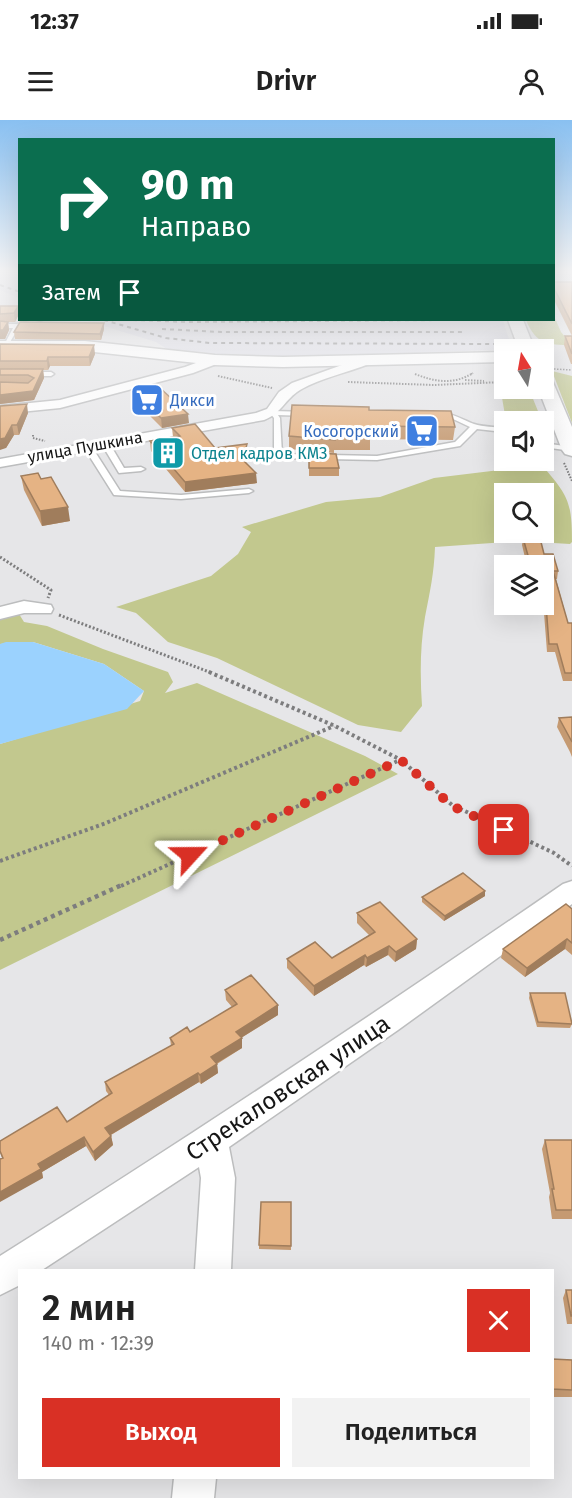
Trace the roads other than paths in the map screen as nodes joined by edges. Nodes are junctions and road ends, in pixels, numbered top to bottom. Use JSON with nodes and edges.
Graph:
{"nodes":[{"id":1,"x":3,"y":346,"type":"edge"},
{"id":2,"x":494,"y":357,"type":"edge"},
{"id":3,"x":215,"y":360,"type":"junction"},
{"id":4,"x":367,"y":360,"type":"junction"},
{"id":5,"x":0,"y":374,"type":"edge"},
{"id":6,"x":51,"y":374,"type":"dead end"},
{"id":7,"x":554,"y":399,"type":"edge"},
{"id":8,"x":0,"y":410,"type":"edge"},
{"id":9,"x":273,"y":413,"type":"junction"},
{"id":10,"x":321,"y":415,"type":"edge"},
{"id":11,"x":428,"y":416,"type":"edge"},
{"id":12,"x":476,"y":427,"type":"junction"},
{"id":13,"x":494,"y":429,"type":"edge"},
{"id":14,"x":105,"y":443,"type":"junction"},
{"id":15,"x":554,"y":445,"type":"edge"},
{"id":16,"x":571,"y":445,"type":"edge"},
{"id":17,"x":87,"y":446,"type":"junction"},
{"id":18,"x":0,"y":463,"type":"edge"},
{"id":19,"x":141,"y":469,"type":"dead end"},
{"id":20,"x":249,"y":491,"type":"dead end"},
{"id":21,"x":44,"y":609,"type":"road end"},
{"id":22,"x":0,"y":613,"type":"edge"},
{"id":23,"x":572,"y":891,"type":"edge"},
{"id":24,"x":211,"y":1141,"type":"junction"},
{"id":25,"x":213,"y":1269,"type":"edge"},
{"id":26,"x":0,"y":1277,"type":"edge"},
{"id":27,"x":195,"y":1479,"type":"edge"},
{"id":28,"x":193,"y":1498,"type":"edge"}],
"edges":[{"from":1,"to":3,"type":"street"},
{"from":2,"to":4,"type":"street"},
{"from":3,"to":4,"type":"street"},
{"from":3,"to":8,"type":"street"},
{"from":4,"to":9,"type":"street"},
{"from":5,"to":6,"type":"lane"},
{"from":7,"to":16,"type":"street"},
{"from":9,"to":10,"type":"lane"},
{"from":9,"to":12,"type":"lane"},
{"from":9,"to":14,"type":"street","name":"улица Пушкина"},
{"from":11,"to":12,"type":"lane"},
{"from":12,"to":13,"type":"lane"},
{"from":14,"to":17,"type":"street","name":"улица Пушкина"},
{"from":14,"to":19,"type":"lane"},
{"from":15,"to":16,"type":"lane"},
{"from":17,"to":18,"type":"street","name":"улица Пушкина"},
{"from":17,"to":20,"type":"lane"},
{"from":21,"to":22,"type":"street"},
{"from":23,"to":24,"type":"street","name":"Стрекаловская улица"},
{"from":24,"to":25,"type":"street"},
{"from":24,"to":26,"type":"street","name":"Стрекаловская улица"},
{"from":27,"to":28,"type":"street"}]}
